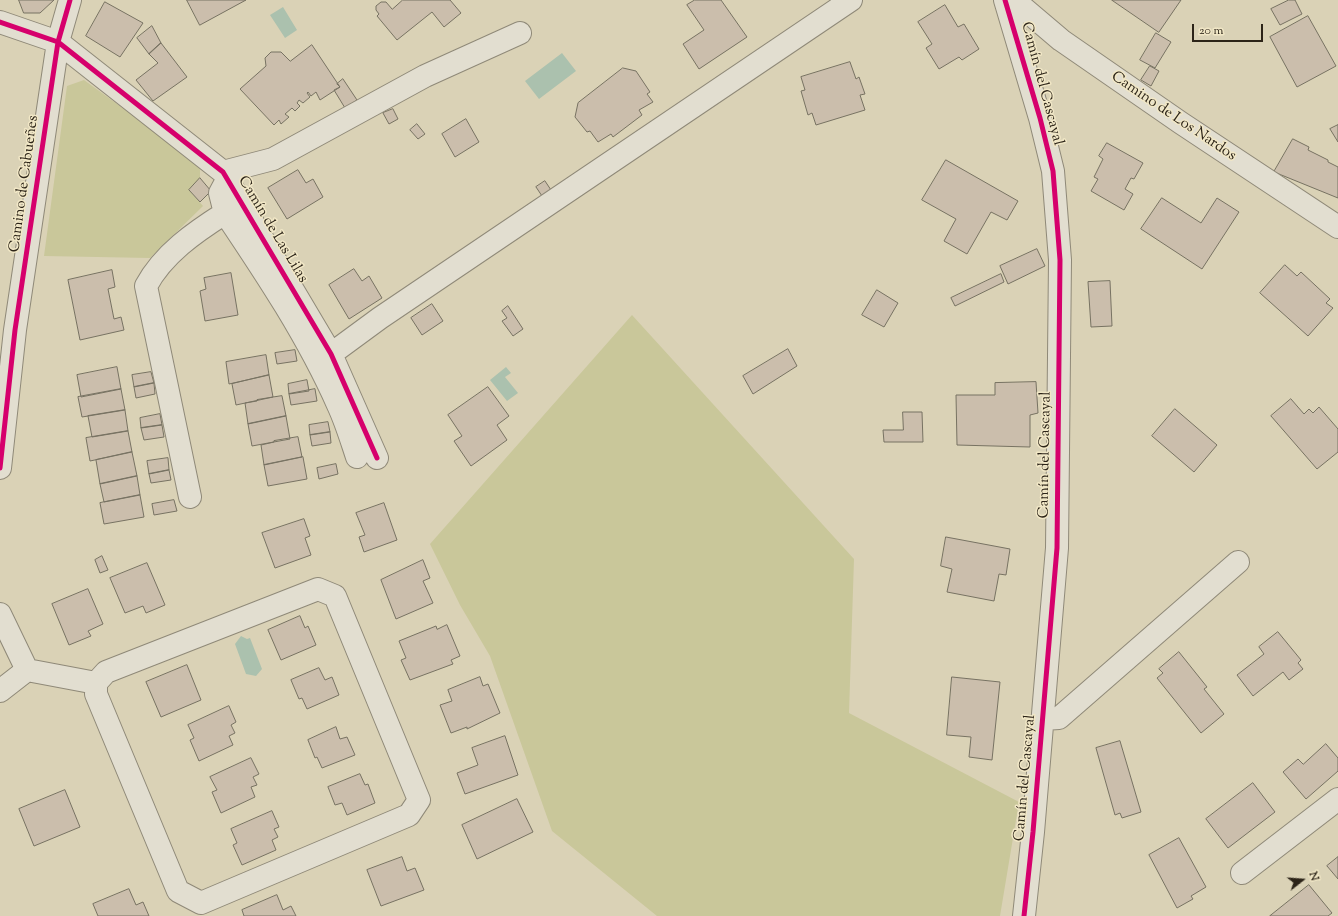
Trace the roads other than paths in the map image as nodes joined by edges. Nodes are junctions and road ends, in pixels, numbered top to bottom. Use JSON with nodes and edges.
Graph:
{"nodes":[{"id":1,"x":70,"y":0,"type":"edge"},
{"id":2,"x":851,"y":0,"type":"edge"},
{"id":3,"x":1005,"y":0,"type":"edge"},
{"id":4,"x":1014,"y":0,"type":"edge"},
{"id":5,"x":0,"y":22,"type":"edge"},
{"id":6,"x":520,"y":33,"type":"dead end"},
{"id":7,"x":58,"y":42,"type":"junction"},
{"id":8,"x":225,"y":176,"type":"junction"},
{"id":9,"x":225,"y":213,"type":"junction"},
{"id":10,"x":1338,"y":227,"type":"edge"},
{"id":11,"x":8,"y":331,"type":"edge"},
{"id":12,"x":331,"y":354,"type":"junction"},
{"id":13,"x":0,"y":468,"type":"edge"},
{"id":14,"x":190,"y":497,"type":"dead end"},
{"id":15,"x":1238,"y":562,"type":"dead end"},
{"id":16,"x":0,"y":614,"type":"edge"},
{"id":17,"x":27,"y":670,"type":"junction"},
{"id":18,"x":96,"y":683,"type":"junction"},
{"id":19,"x":0,"y":691,"type":"edge"},
{"id":20,"x":1043,"y":719,"type":"junction"},
{"id":21,"x":1338,"y":799,"type":"edge"},
{"id":22,"x":1242,"y":873,"type":"dead end"},
{"id":23,"x":1024,"y":916,"type":"edge"}],
"edges":[{"from":1,"to":7,"type":"street","name":"Camino de Cabueñes"},
{"from":2,"to":12,"type":"street"},
{"from":3,"to":20,"type":"street","name":"Camín del Cascayal"},
{"from":4,"to":10,"type":"street","name":"Camino de Los Nardos"},
{"from":5,"to":7,"type":"street","name":"Camín de Las Lilas"},
{"from":6,"to":8,"type":"street"},
{"from":7,"to":8,"type":"street","name":"Camín de Las Lilas"},
{"from":7,"to":11,"type":"street","name":"Camino de Cabueñes"},
{"from":8,"to":9,"type":"street"},
{"from":8,"to":12,"type":"street","name":"Camín de Las Lilas"},
{"from":9,"to":12,"type":"street","name":"Camín de Las Lilas"},
{"from":9,"to":14,"type":"street"},
{"from":11,"to":13,"type":"street","name":"Camino de Cabueñes"},
{"from":15,"to":20,"type":"street"},
{"from":16,"to":17,"type":"street"},
{"from":17,"to":18,"type":"street"},
{"from":17,"to":19,"type":"street"},
{"from":18,"to":18,"type":"street"},
{"from":20,"to":23,"type":"street","name":"Camín del Cascayal"},
{"from":21,"to":22,"type":"street"}]}
